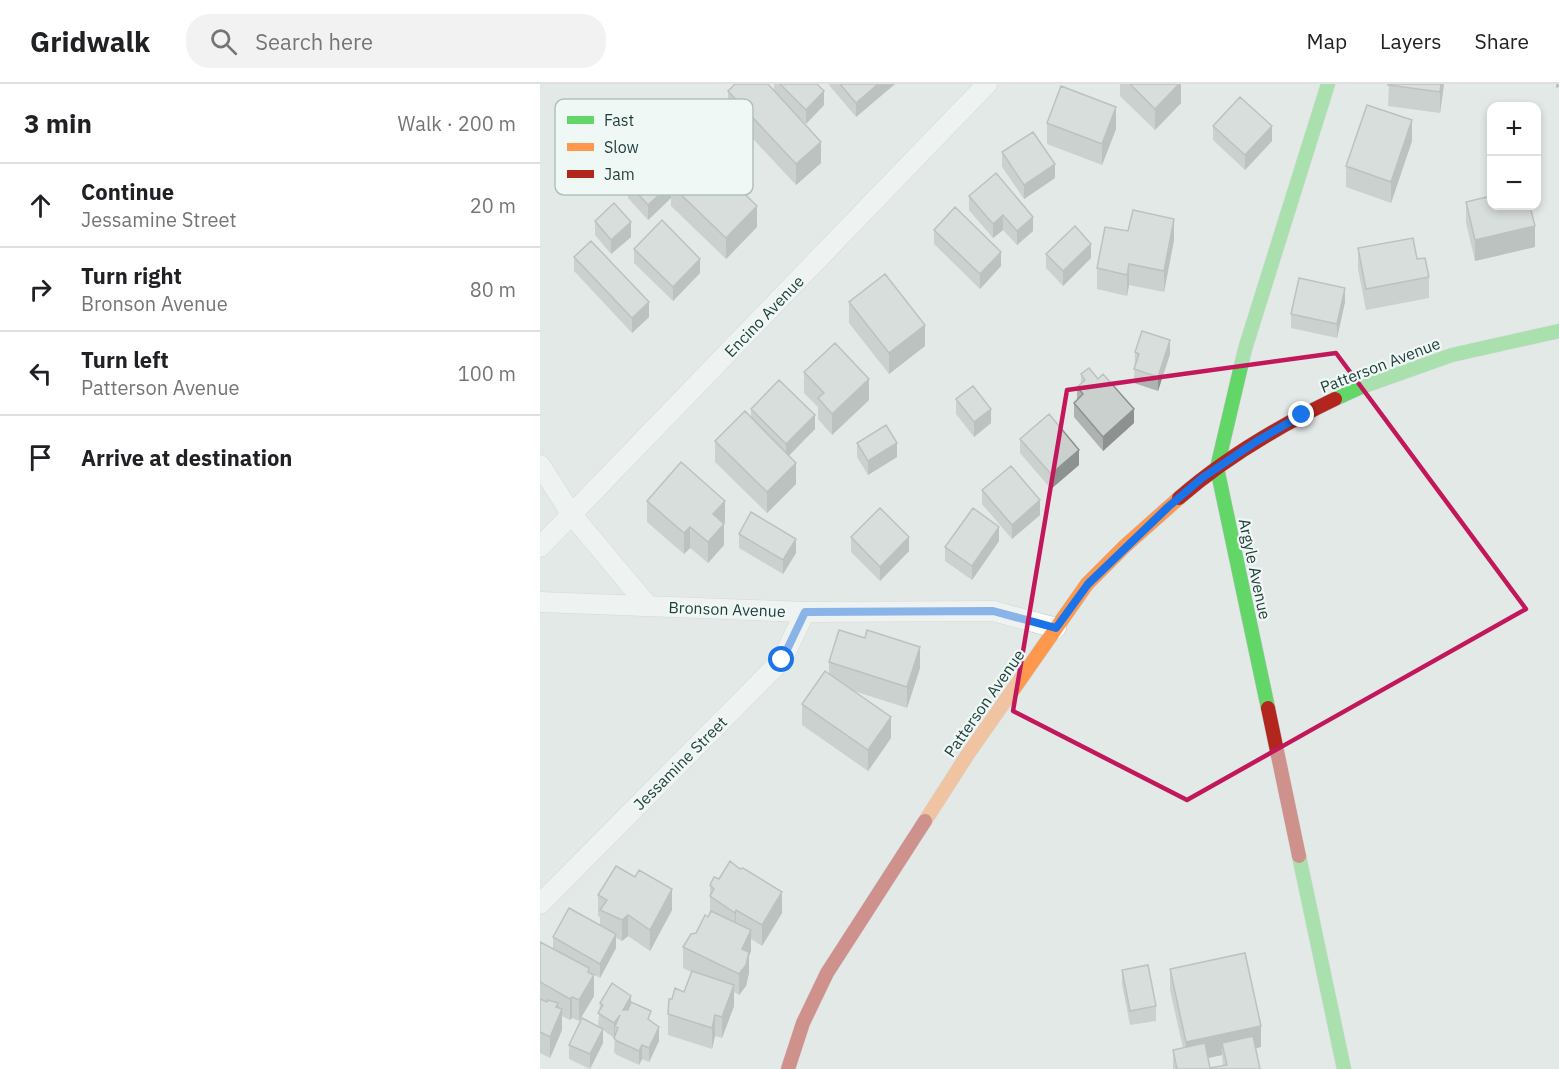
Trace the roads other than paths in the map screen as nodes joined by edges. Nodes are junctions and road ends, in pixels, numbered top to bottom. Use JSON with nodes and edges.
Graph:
{"nodes":[{"id":1,"x":987,"y":84,"type":"edge"},
{"id":2,"x":1328,"y":84,"type":"edge"},
{"id":3,"x":1559,"y":331,"type":"edge"},
{"id":4,"x":540,"y":465,"type":"edge"},
{"id":5,"x":1217,"y":468,"type":"junction"},
{"id":6,"x":572,"y":515,"type":"junction"},
{"id":7,"x":540,"y":547,"type":"edge"},
{"id":8,"x":540,"y":602,"type":"edge"},
{"id":9,"x":648,"y":606,"type":"junction"},
{"id":10,"x":805,"y":612,"type":"junction"},
{"id":11,"x":1056,"y":628,"type":"junction"},
{"id":12,"x":540,"y":904,"type":"edge"},
{"id":13,"x":788,"y":1069,"type":"edge"},
{"id":14,"x":1344,"y":1069,"type":"edge"}],
"edges":[{"from":1,"to":6,"type":"street","name":"Encino Avenue"},
{"from":2,"to":5,"type":"street","name":"Argyle Avenue"},
{"from":3,"to":5,"type":"street","name":"Patterson Avenue"},
{"from":4,"to":6,"type":"street"},
{"from":5,"to":11,"type":"street","name":"Patterson Avenue"},
{"from":5,"to":14,"type":"street","name":"Argyle Avenue"},
{"from":6,"to":7,"type":"street","name":"Encino Avenue"},
{"from":6,"to":9,"type":"street"},
{"from":8,"to":9,"type":"street","name":"Bronson Avenue"},
{"from":9,"to":10,"type":"street","name":"Bronson Avenue"},
{"from":10,"to":11,"type":"street","name":"Bronson Avenue"},
{"from":10,"to":12,"type":"street","name":"Jessamine Street"},
{"from":11,"to":13,"type":"street","name":"Patterson Avenue"}]}
